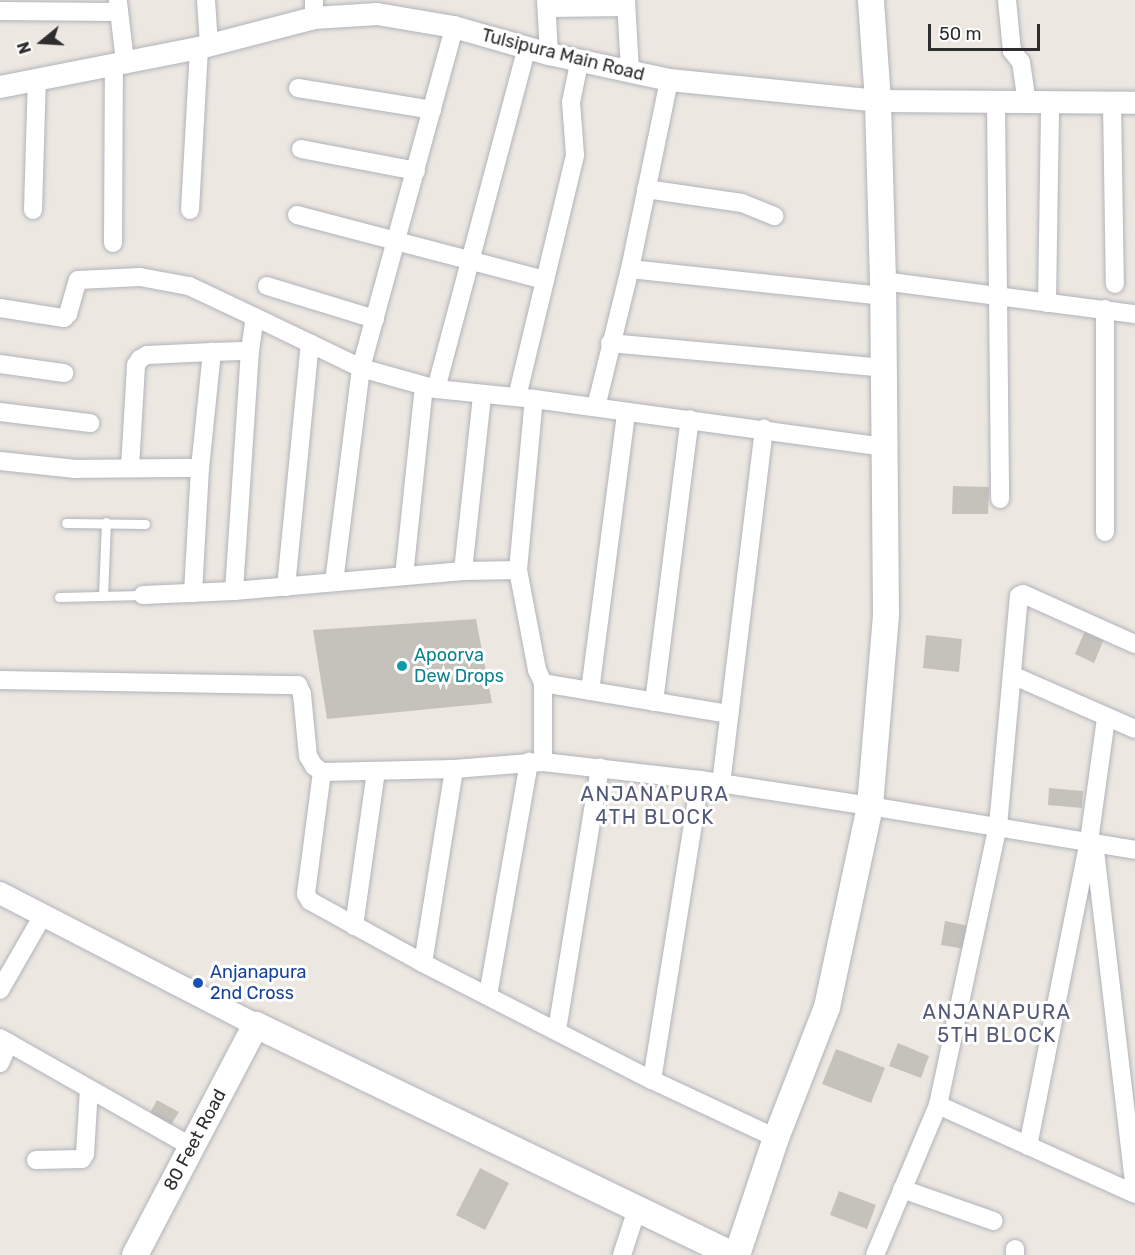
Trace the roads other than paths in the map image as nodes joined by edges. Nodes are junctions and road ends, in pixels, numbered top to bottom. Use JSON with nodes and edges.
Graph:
{"nodes":[{"id":1,"x":206,"y":0,"type":"edge"},
{"id":2,"x":871,"y":0,"type":"edge"},
{"id":3,"x":1007,"y":0,"type":"edge"},
{"id":4,"x":626,"y":3,"type":"edge"},
{"id":5,"x":546,"y":4,"type":"edge"},
{"id":6,"x":119,"y":6,"type":"edge"},
{"id":7,"x":377,"y":7,"type":"edge"},
{"id":8,"x":314,"y":9,"type":"edge"},
{"id":9,"x":0,"y":11,"type":"edge"},
{"id":10,"x":454,"y":27,"type":"junction"},
{"id":11,"x":204,"y":46,"type":"junction"},
{"id":12,"x":527,"y":47,"type":"junction"},
{"id":13,"x":549,"y":54,"type":"junction"},
{"id":14,"x":580,"y":59,"type":"junction"},
{"id":15,"x":120,"y":63,"type":"junction"},
{"id":16,"x":630,"y":72,"type":"junction"},
{"id":17,"x":37,"y":78,"type":"junction"},
{"id":18,"x":669,"y":80,"type":"junction"},
{"id":19,"x":0,"y":87,"type":"edge"},
{"id":20,"x":298,"y":88,"type":"dead end"},
{"id":21,"x":878,"y":101,"type":"junction"},
{"id":22,"x":1112,"y":103,"type":"junction"},
{"id":23,"x":1135,"y":103,"type":"edge"},
{"id":24,"x":996,"y":104,"type":"junction"},
{"id":25,"x":1027,"y":104,"type":"junction"},
{"id":26,"x":1050,"y":104,"type":"junction"},
{"id":27,"x":432,"y":110,"type":"junction"},
{"id":28,"x":301,"y":149,"type":"dead end"},
{"id":29,"x":416,"y":171,"type":"junction"},
{"id":30,"x":646,"y":189,"type":"junction"},
{"id":31,"x":33,"y":210,"type":"dead end"},
{"id":32,"x":190,"y":210,"type":"dead end"},
{"id":33,"x":297,"y":215,"type":"dead end"},
{"id":34,"x":774,"y":216,"type":"dead end"},
{"id":35,"x":113,"y":243,"type":"dead end"},
{"id":36,"x":397,"y":243,"type":"junction"},
{"id":37,"x":471,"y":263,"type":"junction"},
{"id":38,"x":630,"y":269,"type":"junction"},
{"id":39,"x":545,"y":280,"type":"junction"},
{"id":40,"x":1115,"y":284,"type":"dead end"},
{"id":41,"x":267,"y":286,"type":"dead end"},
{"id":42,"x":883,"y":289,"type":"junction"},
{"id":43,"x":1000,"y":297,"type":"junction"},
{"id":44,"x":1047,"y":303,"type":"junction"},
{"id":45,"x":0,"y":308,"type":"edge"},
{"id":46,"x":1105,"y":309,"type":"junction"},
{"id":47,"x":1135,"y":314,"type":"edge"},
{"id":48,"x":255,"y":317,"type":"junction"},
{"id":49,"x":375,"y":319,"type":"junction"},
{"id":50,"x":310,"y":343,"type":"junction"},
{"id":51,"x":610,"y":343,"type":"junction"},
{"id":52,"x":250,"y":351,"type":"junction"},
{"id":53,"x":212,"y":352,"type":"junction"},
{"id":54,"x":0,"y":364,"type":"edge"},
{"id":55,"x":361,"y":368,"type":"junction"},
{"id":56,"x":883,"y":368,"type":"junction"},
{"id":57,"x":64,"y":373,"type":"dead end"},
{"id":58,"x":430,"y":388,"type":"junction"},
{"id":59,"x":482,"y":395,"type":"junction"},
{"id":60,"x":525,"y":398,"type":"junction"},
{"id":61,"x":596,"y":407,"type":"junction"},
{"id":62,"x":0,"y":412,"type":"edge"},
{"id":63,"x":626,"y":412,"type":"junction"},
{"id":64,"x":690,"y":419,"type":"junction"},
{"id":65,"x":90,"y":423,"type":"dead end"},
{"id":66,"x":764,"y":429,"type":"junction"},
{"id":67,"x":884,"y":447,"type":"junction"},
{"id":68,"x":0,"y":461,"type":"edge"},
{"id":69,"x":129,"y":467,"type":"junction"},
{"id":70,"x":200,"y":468,"type":"junction"},
{"id":71,"x":1000,"y":499,"type":"dead end"},
{"id":72,"x":106,"y":522,"type":"junction"},
{"id":73,"x":66,"y":523,"type":"dead end"},
{"id":74,"x":145,"y":524,"type":"dead end"},
{"id":75,"x":1105,"y":532,"type":"dead end"},
{"id":76,"x":518,"y":570,"type":"junction"},
{"id":77,"x":463,"y":571,"type":"junction"},
{"id":78,"x":404,"y":576,"type":"junction"},
{"id":79,"x":334,"y":582,"type":"junction"},
{"id":80,"x":286,"y":587,"type":"junction"},
{"id":81,"x":234,"y":591,"type":"junction"},
{"id":82,"x":193,"y":594,"type":"junction"},
{"id":83,"x":143,"y":595,"type":"joint"},
{"id":84,"x":103,"y":596,"type":"junction"},
{"id":85,"x":59,"y":597,"type":"dead end"},
{"id":86,"x":1135,"y":644,"type":"edge"},
{"id":87,"x":1012,"y":675,"type":"junction"},
{"id":88,"x":0,"y":680,"type":"edge"},
{"id":89,"x":543,"y":683,"type":"junction"},
{"id":90,"x":590,"y":691,"type":"junction"},
{"id":91,"x":654,"y":702,"type":"junction"},
{"id":92,"x":729,"y":714,"type":"junction"},
{"id":93,"x":1106,"y":718,"type":"junction"},
{"id":94,"x":1135,"y":729,"type":"edge"},
{"id":95,"x":536,"y":762,"type":"junction"},
{"id":96,"x":600,"y":767,"type":"junction"},
{"id":97,"x":454,"y":769,"type":"junction"},
{"id":98,"x":322,"y":772,"type":"junction"},
{"id":99,"x":376,"y":772,"type":"junction"},
{"id":100,"x":700,"y":780,"type":"junction"},
{"id":101,"x":721,"y":784,"type":"junction"},
{"id":102,"x":870,"y":806,"type":"junction"},
{"id":103,"x":998,"y":826,"type":"junction"},
{"id":104,"x":1092,"y":842,"type":"junction"},
{"id":105,"x":1135,"y":850,"type":"edge"},
{"id":106,"x":0,"y":893,"type":"edge"},
{"id":107,"x":42,"y":917,"type":"junction"},
{"id":108,"x":354,"y":926,"type":"junction"},
{"id":109,"x":423,"y":963,"type":"junction"},
{"id":110,"x":0,"y":990,"type":"edge"},
{"id":111,"x":488,"y":995,"type":"junction"},
{"id":112,"x":256,"y":1025,"type":"junction"},
{"id":113,"x":557,"y":1030,"type":"junction"},
{"id":114,"x":4,"y":1041,"type":"edge"},
{"id":115,"x":0,"y":1063,"type":"edge"},
{"id":116,"x":652,"y":1080,"type":"junction"},
{"id":117,"x":89,"y":1089,"type":"junction"},
{"id":118,"x":938,"y":1105,"type":"junction"},
{"id":119,"x":776,"y":1138,"type":"junction"},
{"id":120,"x":190,"y":1146,"type":"junction"},
{"id":121,"x":1028,"y":1146,"type":"junction"},
{"id":122,"x":36,"y":1160,"type":"dead end"},
{"id":123,"x":902,"y":1189,"type":"junction"},
{"id":124,"x":1135,"y":1193,"type":"edge"},
{"id":125,"x":637,"y":1209,"type":"junction"},
{"id":126,"x":994,"y":1221,"type":"dead end"},
{"id":127,"x":135,"y":1255,"type":"edge"},
{"id":128,"x":622,"y":1255,"type":"edge"},
{"id":129,"x":735,"y":1255,"type":"edge"},
{"id":130,"x":875,"y":1255,"type":"edge"}],
"edges":[{"from":1,"to":11,"type":"street"},
{"from":2,"to":21,"type":"main road"},
{"from":3,"to":25,"type":"street"},
{"from":4,"to":5,"type":"street"},
{"from":4,"to":16,"type":"street"},
{"from":5,"to":13,"type":"street"},
{"from":6,"to":9,"type":"street"},
{"from":6,"to":15,"type":"street"},
{"from":7,"to":8,"type":"street","name":"Tulsipura Main Road"},
{"from":7,"to":10,"type":"street","name":"Tulsipura Main Road"},
{"from":8,"to":11,"type":"street","name":"Tulsipura Main Road"},
{"from":10,"to":12,"type":"street","name":"Tulsipura Main Road"},
{"from":10,"to":27,"type":"street"},
{"from":11,"to":15,"type":"street","name":"Tulsipura Main Road"},
{"from":11,"to":32,"type":"street"},
{"from":12,"to":13,"type":"street","name":"Tulsipura Main Road"},
{"from":12,"to":37,"type":"street"},
{"from":13,"to":14,"type":"street","name":"Tulsipura Main Road"},
{"from":14,"to":16,"type":"street","name":"Tulsipura Main Road"},
{"from":14,"to":39,"type":"street"},
{"from":15,"to":17,"type":"street","name":"Tulsipura Main Road"},
{"from":15,"to":35,"type":"street"},
{"from":16,"to":18,"type":"street","name":"Tulsipura Main Road"},
{"from":17,"to":19,"type":"street","name":"Tulsipura Main Road"},
{"from":17,"to":31,"type":"street"},
{"from":18,"to":21,"type":"street","name":"Tulsipura Main Road"},
{"from":18,"to":30,"type":"street"},
{"from":20,"to":27,"type":"street"},
{"from":21,"to":24,"type":"street","name":"Tulsipura Main Road"},
{"from":21,"to":42,"type":"main road"},
{"from":22,"to":23,"type":"street","name":"Tulsipura Main Road"},
{"from":22,"to":26,"type":"street","name":"Tulsipura Main Road"},
{"from":22,"to":40,"type":"street"},
{"from":24,"to":25,"type":"street","name":"Tulsipura Main Road"},
{"from":24,"to":43,"type":"street"},
{"from":25,"to":26,"type":"street","name":"Tulsipura Main Road"},
{"from":26,"to":44,"type":"street"},
{"from":27,"to":29,"type":"street"},
{"from":28,"to":29,"type":"street"},
{"from":29,"to":36,"type":"street"},
{"from":30,"to":34,"type":"street"},
{"from":30,"to":38,"type":"street"},
{"from":33,"to":36,"type":"street"},
{"from":36,"to":37,"type":"street"},
{"from":36,"to":49,"type":"street"},
{"from":37,"to":39,"type":"street"},
{"from":37,"to":58,"type":"street"},
{"from":38,"to":42,"type":"street"},
{"from":38,"to":51,"type":"street"},
{"from":39,"to":60,"type":"street"},
{"from":41,"to":49,"type":"street"},
{"from":42,"to":43,"type":"street"},
{"from":42,"to":56,"type":"main road"},
{"from":43,"to":44,"type":"street"},
{"from":43,"to":71,"type":"street"},
{"from":44,"to":46,"type":"street"},
{"from":45,"to":48,"type":"street"},
{"from":46,"to":47,"type":"street"},
{"from":46,"to":75,"type":"street"},
{"from":48,"to":50,"type":"street"},
{"from":48,"to":52,"type":"street"},
{"from":49,"to":55,"type":"street"},
{"from":50,"to":55,"type":"street"},
{"from":50,"to":80,"type":"street"},
{"from":51,"to":56,"type":"street"},
{"from":51,"to":61,"type":"street"},
{"from":52,"to":53,"type":"street"},
{"from":52,"to":81,"type":"street"},
{"from":53,"to":69,"type":"street"},
{"from":53,"to":70,"type":"street"},
{"from":54,"to":57,"type":"street"},
{"from":55,"to":58,"type":"street"},
{"from":55,"to":79,"type":"street"},
{"from":56,"to":67,"type":"main road"},
{"from":58,"to":59,"type":"street"},
{"from":58,"to":78,"type":"street"},
{"from":59,"to":60,"type":"street"},
{"from":59,"to":77,"type":"street"},
{"from":60,"to":61,"type":"street"},
{"from":60,"to":76,"type":"street"},
{"from":61,"to":63,"type":"street"},
{"from":62,"to":65,"type":"street"},
{"from":63,"to":64,"type":"street"},
{"from":63,"to":90,"type":"street"},
{"from":64,"to":66,"type":"street"},
{"from":64,"to":91,"type":"street"},
{"from":66,"to":67,"type":"street"},
{"from":66,"to":92,"type":"street"},
{"from":67,"to":102,"type":"main road"},
{"from":68,"to":69,"type":"street"},
{"from":69,"to":70,"type":"street"},
{"from":70,"to":82,"type":"street"},
{"from":72,"to":73,"type":"lane"},
{"from":72,"to":74,"type":"lane"},
{"from":72,"to":84,"type":"lane"},
{"from":76,"to":77,"type":"street"},
{"from":76,"to":89,"type":"street"},
{"from":77,"to":78,"type":"street"},
{"from":78,"to":79,"type":"street"},
{"from":79,"to":80,"type":"street"},
{"from":80,"to":81,"type":"street"},
{"from":81,"to":82,"type":"street"},
{"from":82,"to":83,"type":"street"},
{"from":83,"to":84,"type":"lane"},
{"from":84,"to":85,"type":"lane"},
{"from":86,"to":87,"type":"street"},
{"from":87,"to":93,"type":"street"},
{"from":87,"to":103,"type":"street"},
{"from":88,"to":98,"type":"street"},
{"from":89,"to":90,"type":"street"},
{"from":89,"to":95,"type":"street"},
{"from":90,"to":91,"type":"street"},
{"from":91,"to":92,"type":"street"},
{"from":92,"to":101,"type":"street"},
{"from":93,"to":94,"type":"street"},
{"from":93,"to":104,"type":"street"},
{"from":95,"to":96,"type":"street"},
{"from":95,"to":97,"type":"street"},
{"from":95,"to":111,"type":"street"},
{"from":96,"to":100,"type":"street"},
{"from":96,"to":113,"type":"street"},
{"from":97,"to":99,"type":"street"},
{"from":97,"to":109,"type":"street"},
{"from":98,"to":99,"type":"street"},
{"from":98,"to":108,"type":"street"},
{"from":99,"to":108,"type":"street"},
{"from":100,"to":101,"type":"street"},
{"from":100,"to":116,"type":"street"},
{"from":101,"to":102,"type":"street"},
{"from":102,"to":103,"type":"street"},
{"from":102,"to":119,"type":"main road"},
{"from":103,"to":104,"type":"street"},
{"from":103,"to":118,"type":"street"},
{"from":104,"to":105,"type":"street"},
{"from":104,"to":121,"type":"street"},
{"from":104,"to":124,"type":"street"},
{"from":106,"to":107,"type":"street"},
{"from":107,"to":110,"type":"street"},
{"from":107,"to":112,"type":"street"},
{"from":108,"to":109,"type":"street"},
{"from":109,"to":111,"type":"street"},
{"from":111,"to":113,"type":"street"},
{"from":112,"to":120,"type":"main road","name":"80 Feet Road"},
{"from":112,"to":125,"type":"main road"},
{"from":113,"to":116,"type":"street"},
{"from":114,"to":115,"type":"street"},
{"from":114,"to":117,"type":"street"},
{"from":116,"to":119,"type":"street"},
{"from":117,"to":120,"type":"street"},
{"from":117,"to":122,"type":"street"},
{"from":118,"to":121,"type":"street"},
{"from":118,"to":123,"type":"street"},
{"from":119,"to":129,"type":"main road"},
{"from":120,"to":127,"type":"main road","name":"80 Feet Road"},
{"from":121,"to":124,"type":"street"},
{"from":123,"to":126,"type":"street"},
{"from":123,"to":130,"type":"street"},
{"from":125,"to":128,"type":"street"},
{"from":125,"to":129,"type":"main road"}]}
